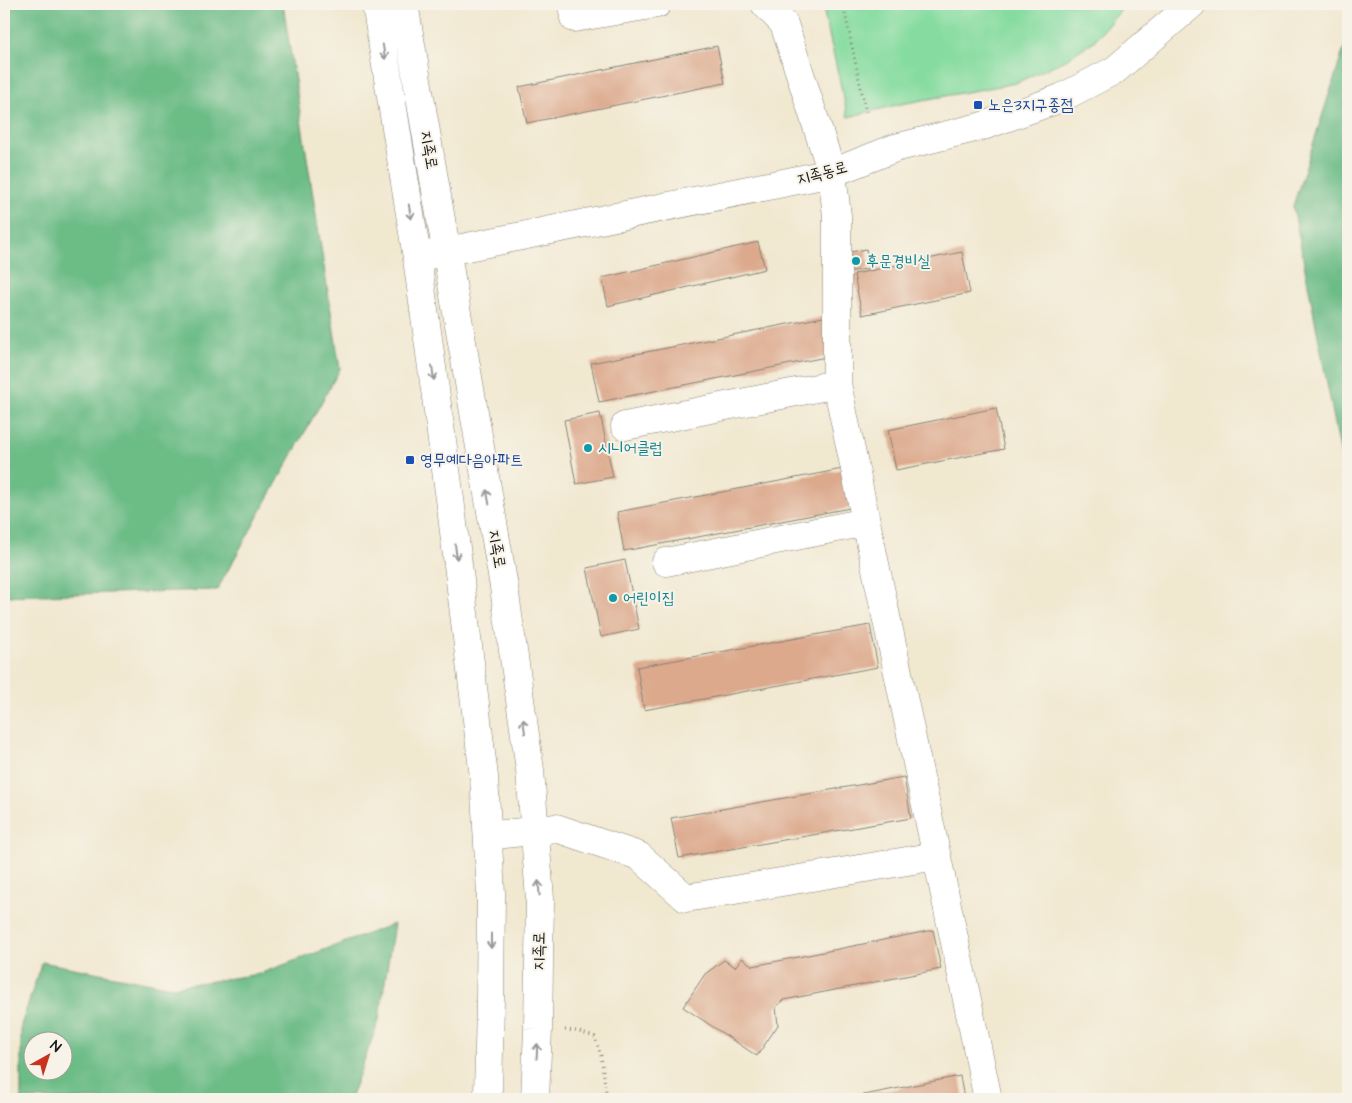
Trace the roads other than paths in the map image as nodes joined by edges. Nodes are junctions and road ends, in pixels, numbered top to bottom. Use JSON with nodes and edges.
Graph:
{"nodes":[{"id":1,"x":376,"y":4,"type":"edge"},
{"id":2,"x":404,"y":4,"type":"edge"},
{"id":3,"x":572,"y":4,"type":"edge"},
{"id":4,"x":657,"y":4,"type":"edge"},
{"id":5,"x":765,"y":4,"type":"edge"},
{"id":6,"x":1192,"y":4,"type":"edge"},
{"id":7,"x":832,"y":173,"type":"junction"},
{"id":8,"x":446,"y":251,"type":"junction"},
{"id":9,"x":417,"y":257,"type":"junction"},
{"id":10,"x":837,"y":384,"type":"junction"},
{"id":11,"x":625,"y":426,"type":"dead end"},
{"id":12,"x":866,"y":522,"type":"junction"},
{"id":13,"x":666,"y":562,"type":"dead end"},
{"id":14,"x":534,"y":831,"type":"junction"},
{"id":15,"x":488,"y":836,"type":"junction"},
{"id":16,"x":937,"y":856,"type":"junction"},
{"id":17,"x":488,"y":1099,"type":"edge"},
{"id":18,"x":535,"y":1099,"type":"edge"},
{"id":19,"x":988,"y":1099,"type":"edge"}],
"edges":[{"from":1,"to":9,"type":"street","name":"지족로","one_way":true},
{"from":2,"to":8,"type":"street","name":"지족로"},
{"from":3,"to":4,"type":"street"},
{"from":5,"to":7,"type":"street"},
{"from":6,"to":7,"type":"street","name":"지족동로"},
{"from":7,"to":8,"type":"street","name":"지족동로"},
{"from":7,"to":10,"type":"street"},
{"from":8,"to":9,"type":"street","name":"지족동로"},
{"from":14,"to":8,"type":"street","name":"지족로","one_way":true},
{"from":9,"to":15,"type":"street","name":"지족로","one_way":true},
{"from":10,"to":11,"type":"street"},
{"from":10,"to":12,"type":"street"},
{"from":12,"to":13,"type":"street"},
{"from":12,"to":16,"type":"street"},
{"from":14,"to":15,"type":"street"},
{"from":14,"to":16,"type":"street"},
{"from":18,"to":14,"type":"street","name":"지족로","one_way":true},
{"from":15,"to":17,"type":"street","name":"지족로","one_way":true},
{"from":16,"to":19,"type":"street"}]}
